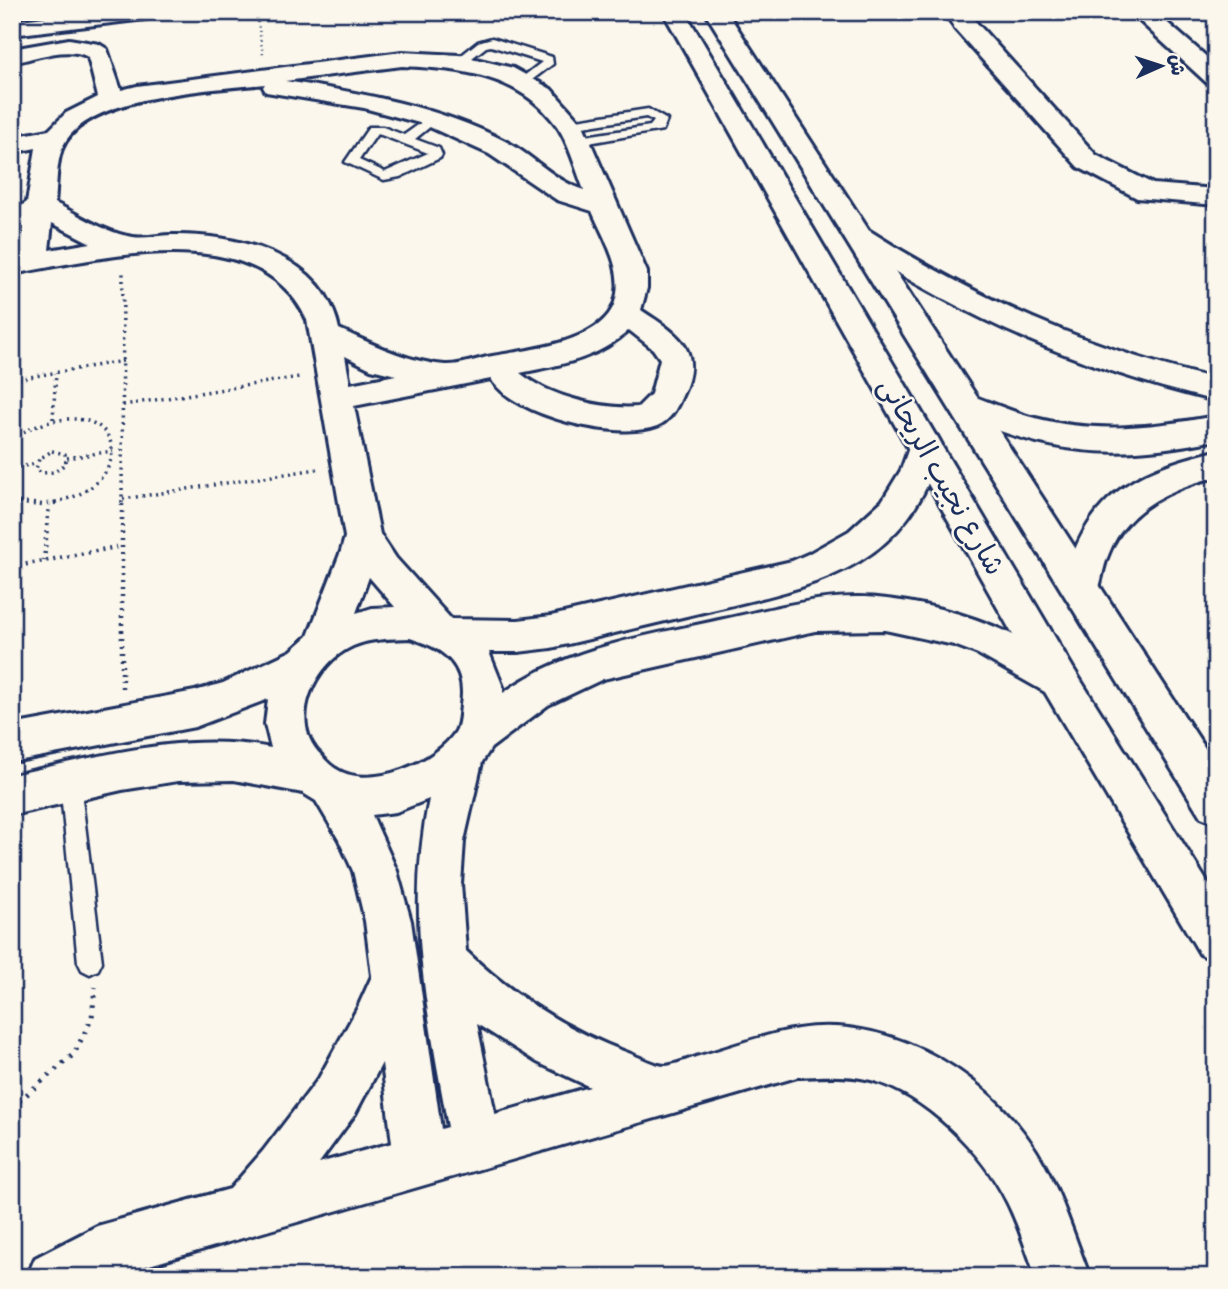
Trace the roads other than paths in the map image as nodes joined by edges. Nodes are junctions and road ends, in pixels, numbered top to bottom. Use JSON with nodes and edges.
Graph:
{"nodes":[{"id":1,"x":145,"y":12,"type":"edge"},
{"id":2,"x":674,"y":12,"type":"edge"},
{"id":3,"x":956,"y":12,"type":"edge"},
{"id":4,"x":1141,"y":12,"type":"edge"},
{"id":5,"x":720,"y":15,"type":"edge"},
{"id":6,"x":64,"y":17,"type":"edge"},
{"id":7,"x":12,"y":28,"type":"edge"},
{"id":8,"x":12,"y":56,"type":"edge"},
{"id":9,"x":260,"y":77,"type":"junction"},
{"id":10,"x":1216,"y":78,"type":"edge"},
{"id":11,"x":761,"y":84,"type":"junction"},
{"id":12,"x":720,"y":90,"type":"junction"},
{"id":13,"x":111,"y":100,"type":"junction"},
{"id":14,"x":432,"y":119,"type":"junction"},
{"id":15,"x":573,"y":133,"type":"junction"},
{"id":16,"x":55,"y":136,"type":"junction"},
{"id":17,"x":405,"y":140,"type":"junction"},
{"id":18,"x":12,"y":145,"type":"edge"},
{"id":19,"x":12,"y":165,"type":"edge"},
{"id":20,"x":45,"y":172,"type":"junction"},
{"id":21,"x":1216,"y":197,"type":"edge"},
{"id":22,"x":40,"y":205,"type":"junction"},
{"id":23,"x":603,"y":205,"type":"junction"},
{"id":24,"x":12,"y":226,"type":"edge"},
{"id":25,"x":860,"y":237,"type":"junction"},
{"id":26,"x":128,"y":247,"type":"junction"},
{"id":27,"x":23,"y":263,"type":"edge"},
{"id":28,"x":626,"y":314,"type":"junction"},
{"id":29,"x":325,"y":335,"type":"junction"},
{"id":30,"x":499,"y":366,"type":"junction"},
{"id":31,"x":451,"y":376,"type":"junction"},
{"id":32,"x":334,"y":385,"type":"junction"},
{"id":33,"x":1216,"y":390,"type":"edge"},
{"id":34,"x":964,"y":405,"type":"junction"},
{"id":35,"x":1216,"y":428,"type":"edge"},
{"id":36,"x":1158,"y":440,"type":"junction"},
{"id":37,"x":925,"y":445,"type":"junction"},
{"id":38,"x":1199,"y":467,"type":"edge"},
{"id":39,"x":363,"y":537,"type":"junction"},
{"id":40,"x":1081,"y":589,"type":"junction"},
{"id":41,"x":444,"y":631,"type":"junction"},
{"id":42,"x":312,"y":655,"type":"junction"},
{"id":43,"x":1059,"y":680,"type":"junction"},
{"id":44,"x":12,"y":744,"type":"edge"},
{"id":45,"x":470,"y":744,"type":"junction"},
{"id":46,"x":322,"y":782,"type":"junction"},
{"id":47,"x":69,"y":783,"type":"junction"},
{"id":48,"x":12,"y":794,"type":"edge"},
{"id":49,"x":1216,"y":803,"type":"edge"},
{"id":50,"x":1216,"y":938,"type":"edge"},
{"id":51,"x":90,"y":962,"type":"road end"},
{"id":52,"x":445,"y":963,"type":"junction"},
{"id":53,"x":395,"y":977,"type":"junction"},
{"id":54,"x":665,"y":1091,"type":"junction"},
{"id":55,"x":476,"y":1144,"type":"junction"},
{"id":56,"x":420,"y":1160,"type":"junction"},
{"id":57,"x":245,"y":1211,"type":"junction"},
{"id":58,"x":54,"y":1277,"type":"edge"},
{"id":59,"x":1063,"y":1277,"type":"edge"}],
"edges":[{"from":1,"to":6,"type":"street"},
{"from":2,"to":12,"type":"street","name":"شارع نجيب الريحانى"},
{"from":3,"to":21,"type":"street"},
{"from":4,"to":10,"type":"street"},
{"from":5,"to":11,"type":"street","name":"شارع نجيب الريحانى"},
{"from":6,"to":7,"type":"street"},
{"from":8,"to":13,"type":"street"},
{"from":9,"to":13,"type":"street"},
{"from":9,"to":14,"type":"street"},
{"from":9,"to":15,"type":"street"},
{"from":11,"to":12,"type":"street"},
{"from":11,"to":25,"type":"street","name":"شارع نجيب الريحانى"},
{"from":12,"to":37,"type":"street","name":"شارع نجيب الريحانى"},
{"from":13,"to":16,"type":"street"},
{"from":14,"to":17,"type":"lane"},
{"from":14,"to":23,"type":"street"},
{"from":15,"to":15,"type":"lane"},
{"from":15,"to":23,"type":"street"},
{"from":16,"to":18,"type":"street"},
{"from":16,"to":20,"type":"street"},
{"from":17,"to":17,"type":"lane"},
{"from":19,"to":20,"type":"street"},
{"from":20,"to":22,"type":"street"},
{"from":22,"to":24,"type":"street"},
{"from":22,"to":26,"type":"street"},
{"from":22,"to":27,"type":"street"},
{"from":23,"to":28,"type":"street"},
{"from":25,"to":33,"type":"street"},
{"from":25,"to":34,"type":"street","name":"شارع نجيب الريحانى"},
{"from":26,"to":27,"type":"street"},
{"from":26,"to":29,"type":"street"},
{"from":28,"to":30,"type":"street"},
{"from":28,"to":30,"type":"street"},
{"from":29,"to":31,"type":"street"},
{"from":29,"to":32,"type":"street"},
{"from":30,"to":31,"type":"street"},
{"from":31,"to":32,"type":"street"},
{"from":32,"to":39,"type":"street"},
{"from":34,"to":36,"type":"street"},
{"from":34,"to":40,"type":"street","name":"شارع نجيب الريحانى"},
{"from":35,"to":36,"type":"street"},
{"from":36,"to":38,"type":"street"},
{"from":37,"to":41,"type":"street"},
{"from":37,"to":43,"type":"street","name":"شارع نجيب الريحانى"},
{"from":38,"to":40,"type":"street"},
{"from":39,"to":41,"type":"street"},
{"from":39,"to":42,"type":"street"},
{"from":40,"to":49,"type":"street","name":"شارع نجيب الريحانى"},
{"from":41,"to":42,"type":"street"},
{"from":41,"to":45,"type":"street"},
{"from":42,"to":44,"type":"street"},
{"from":42,"to":46,"type":"street"},
{"from":43,"to":45,"type":"street"},
{"from":43,"to":50,"type":"street","name":"شارع نجيب الريحانى"},
{"from":45,"to":46,"type":"street"},
{"from":45,"to":52,"type":"street"},
{"from":46,"to":47,"type":"street"},
{"from":46,"to":53,"type":"street"},
{"from":47,"to":48,"type":"street"},
{"from":47,"to":51,"type":"lane"},
{"from":52,"to":54,"type":"street"},
{"from":52,"to":55,"type":"street"},
{"from":53,"to":56,"type":"street"},
{"from":53,"to":57,"type":"street"},
{"from":54,"to":55,"type":"street"},
{"from":54,"to":59,"type":"street"},
{"from":55,"to":56,"type":"street"},
{"from":56,"to":57,"type":"street"},
{"from":57,"to":58,"type":"street"}]}
